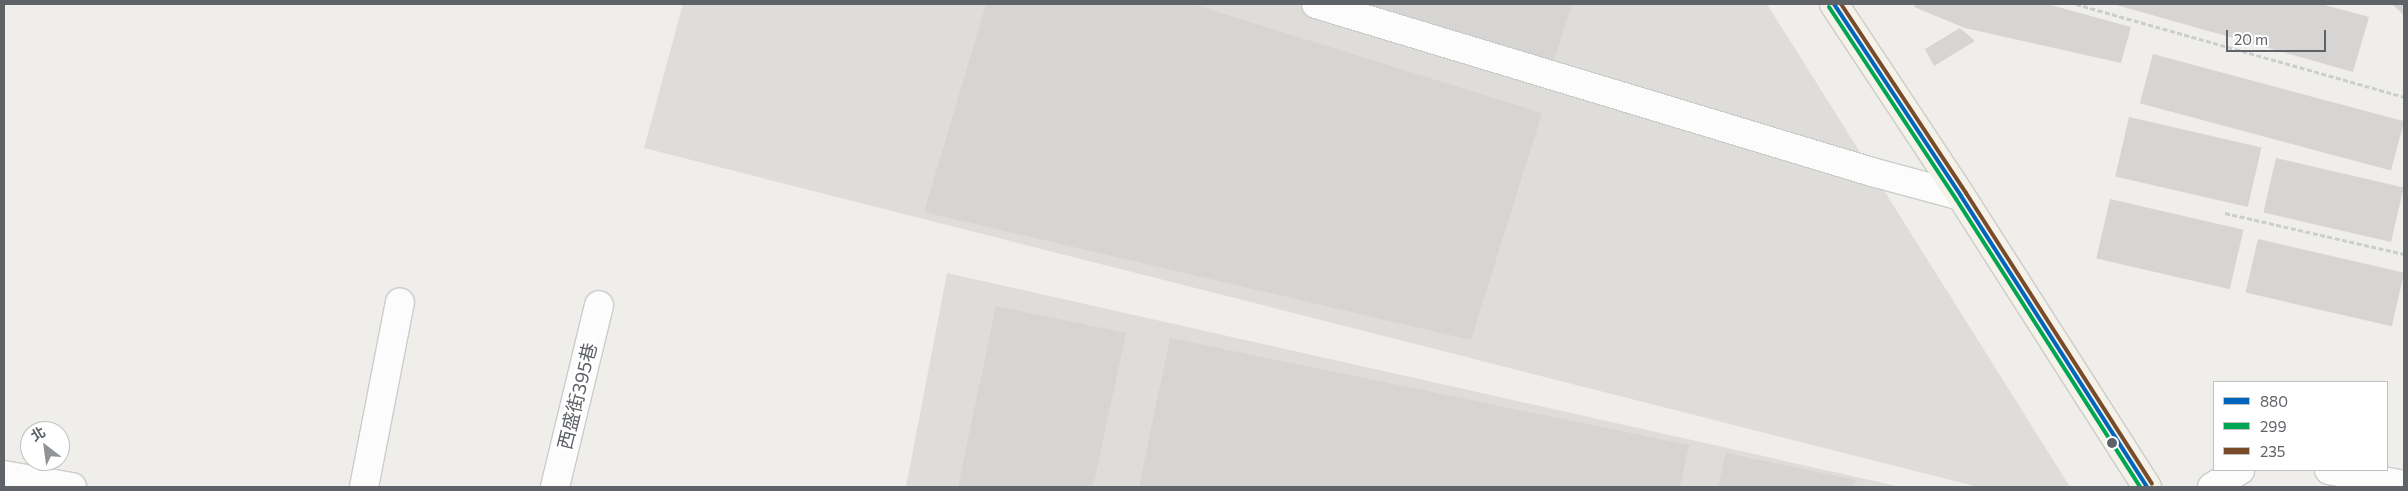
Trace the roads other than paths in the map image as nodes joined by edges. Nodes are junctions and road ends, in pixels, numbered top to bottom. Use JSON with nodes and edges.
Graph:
{"nodes":[{"id":1,"x":1316,"y":4,"type":"edge"},
{"id":2,"x":1834,"y":4,"type":"edge"},
{"id":3,"x":1961,"y":196,"type":"junction"},
{"id":4,"x":400,"y":302,"type":"dead end"},
{"id":5,"x":599,"y":305,"type":"dead end"},
{"id":6,"x":2238,"y":471,"type":"edge"},
{"id":7,"x":2334,"y":471,"type":"edge"},
{"id":8,"x":4,"y":475,"type":"edge"},
{"id":9,"x":2404,"y":485,"type":"edge"},
{"id":10,"x":72,"y":487,"type":"edge"},
{"id":11,"x":364,"y":487,"type":"edge"},
{"id":12,"x":555,"y":487,"type":"edge"},
{"id":13,"x":2147,"y":487,"type":"edge"},
{"id":14,"x":2212,"y":487,"type":"edge"}],
"edges":[{"from":1,"to":3,"type":"street"},
{"from":2,"to":3,"type":"main road"},
{"from":3,"to":13,"type":"main road"},
{"from":4,"to":11,"type":"street"},
{"from":5,"to":12,"type":"street","name":"西盛街395巷"},
{"from":6,"to":14,"type":"street"},
{"from":7,"to":9,"type":"street"},
{"from":8,"to":10,"type":"street"}]}
